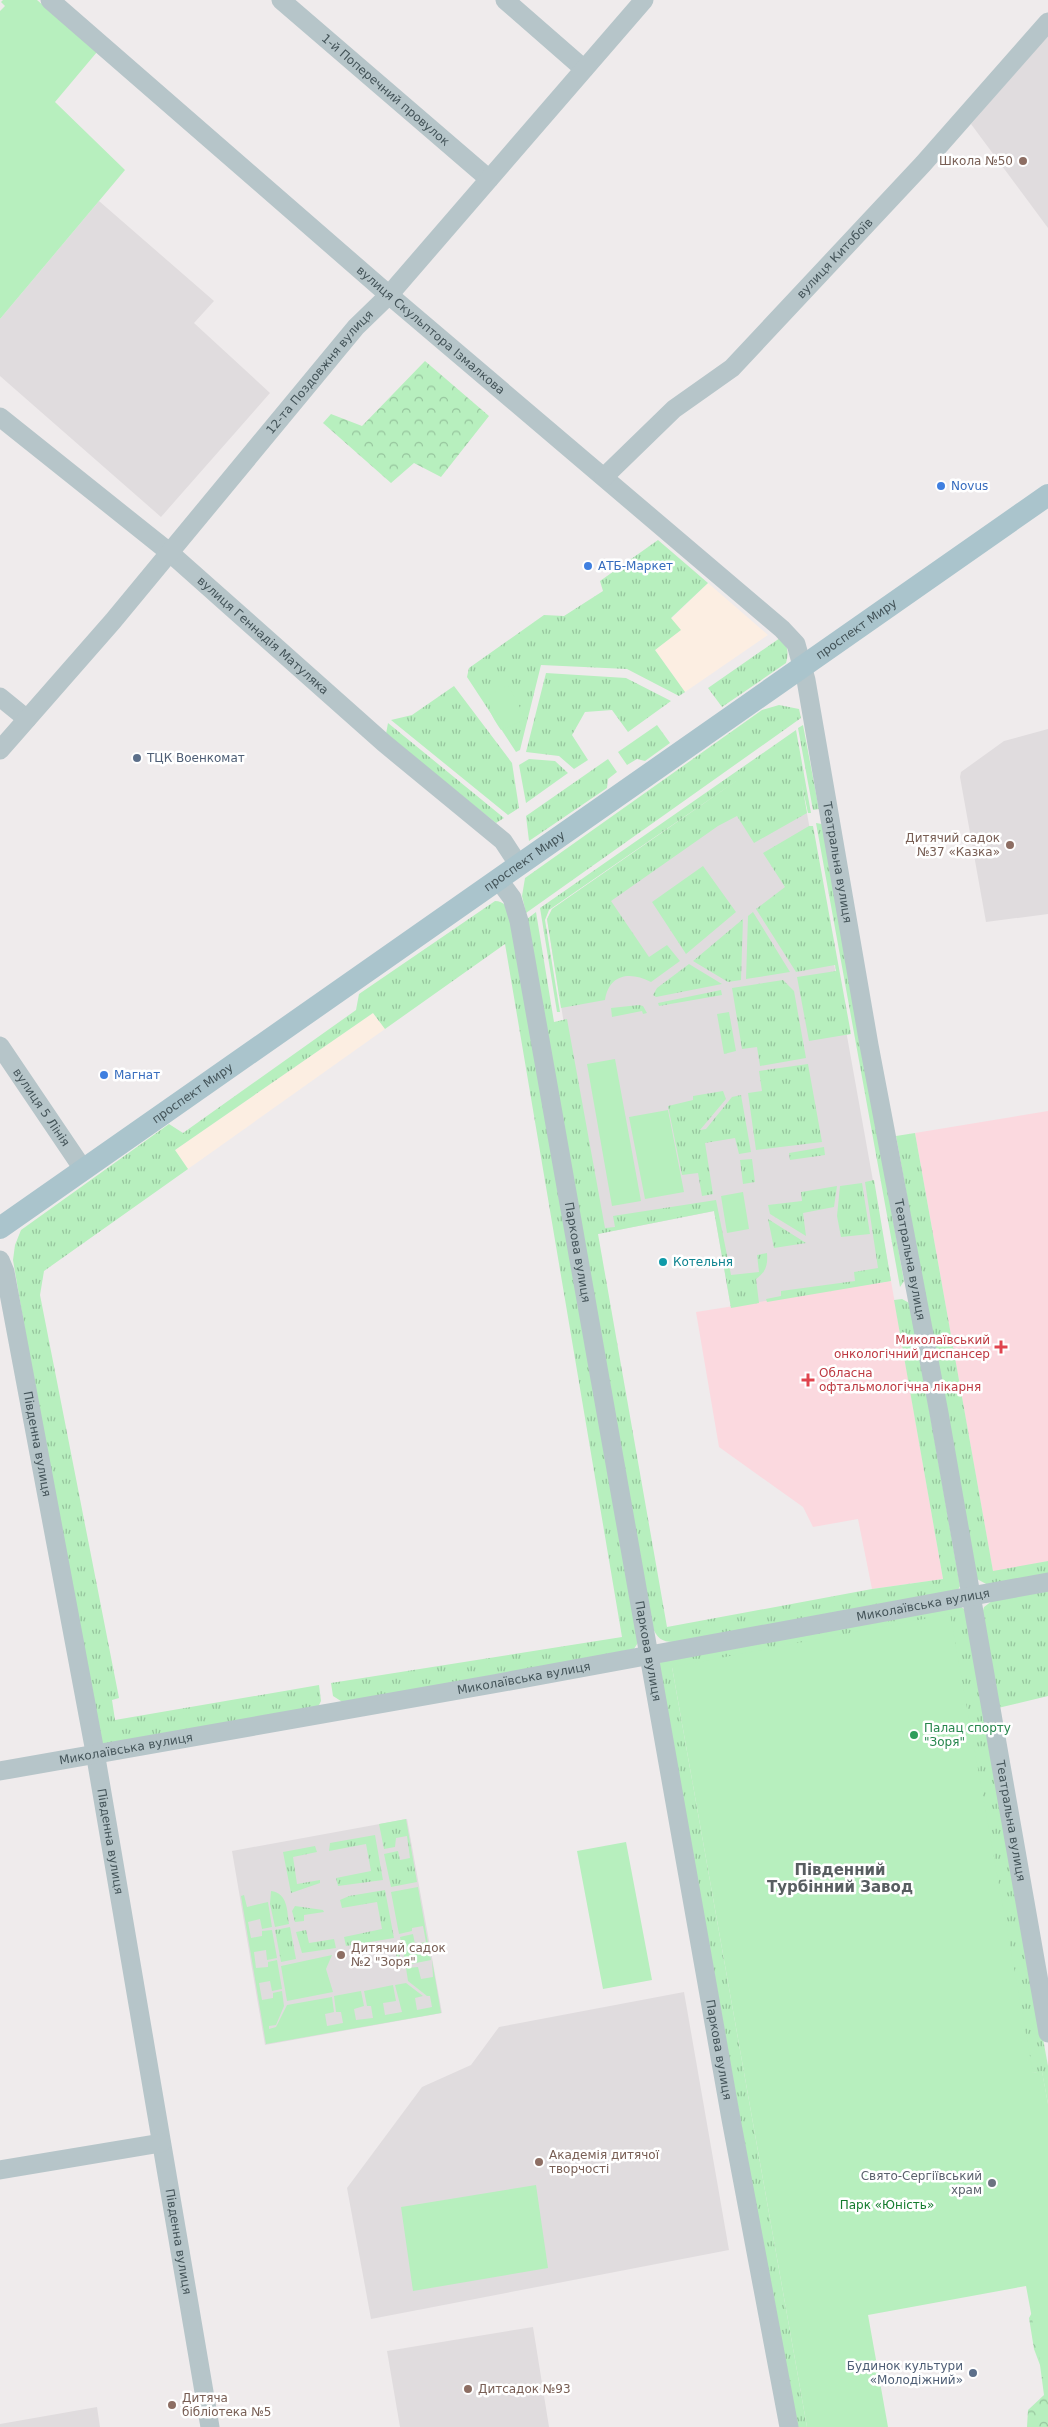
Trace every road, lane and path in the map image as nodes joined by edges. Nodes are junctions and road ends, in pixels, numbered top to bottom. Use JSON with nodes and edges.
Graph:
{"nodes":[{"id":1,"x":50,"y":0,"type":"edge"},
{"id":2,"x":281,"y":0,"type":"edge"},
{"id":3,"x":505,"y":0,"type":"edge"},
{"id":4,"x":644,"y":0,"type":"edge"},
{"id":5,"x":1048,"y":22,"type":"edge"},
{"id":6,"x":584,"y":69,"type":"junction"},
{"id":7,"x":490,"y":179,"type":"junction"},
{"id":8,"x":389,"y":295,"type":"junction"},
{"id":9,"x":1,"y":419,"type":"edge"},
{"id":10,"x":604,"y":477,"type":"junction"},
{"id":11,"x":1048,"y":495,"type":"edge"},
{"id":12,"x":169,"y":552,"type":"junction"},
{"id":13,"x":803,"y":666,"type":"junction"},
{"id":14,"x":0,"y":697,"type":"edge"},
{"id":15,"x":27,"y":719,"type":"junction"},
{"id":16,"x":0,"y":750,"type":"edge"},
{"id":17,"x":518,"y":864,"type":"junction"},
{"id":18,"x":498,"y":879,"type":"junction"},
{"id":19,"x":0,"y":1046,"type":"edge"},
{"id":20,"x":83,"y":1168,"type":"junction"},
{"id":21,"x":0,"y":1228,"type":"edge"},
{"id":22,"x":0,"y":1260,"type":"edge"},
{"id":23,"x":1048,"y":1582,"type":"edge"},
{"id":24,"x":971,"y":1595,"type":"junction"},
{"id":25,"x":648,"y":1655,"type":"junction"},
{"id":26,"x":95,"y":1752,"type":"junction"},
{"id":27,"x":0,"y":1771,"type":"edge"},
{"id":28,"x":1048,"y":2033,"type":"edge"},
{"id":29,"x":160,"y":2144,"type":"junction"},
{"id":30,"x":0,"y":2170,"type":"edge"},
{"id":31,"x":210,"y":2427,"type":"edge"},
{"id":32,"x":789,"y":2427,"type":"edge"}],
"edges":[{"from":1,"to":8,"type":"street","name":"вулиця Скульптора Ізмалкова"},
{"from":2,"to":7,"type":"street","name":"1-й Поперечний провулок"},
{"from":3,"to":6,"type":"street"},
{"from":4,"to":6,"type":"street","name":"12-та Поздовжня вулиця"},
{"from":5,"to":10,"type":"street","name":"вулиця Китобоїв"},
{"from":6,"to":7,"type":"street","name":"12-та Поздовжня вулиця"},
{"from":7,"to":8,"type":"street","name":"12-та Поздовжня вулиця"},
{"from":8,"to":10,"type":"street","name":"вулиця Скульптора Ізмалкова"},
{"from":8,"to":12,"type":"street","name":"12-та Поздовжня вулиця"},
{"from":9,"to":12,"type":"street","name":"вулиця Геннадія Матуляка"},
{"from":10,"to":13,"type":"street","name":"вулиця Скульптора Ізмалкова"},
{"from":11,"to":13,"type":"main road","name":"проспект Миру"},
{"from":12,"to":15,"type":"street","name":"12-та Поздовжня вулиця"},
{"from":12,"to":17,"type":"street","name":"вулиця Геннадія Матуляка"},
{"from":13,"to":17,"type":"main road","name":"проспект Миру"},
{"from":13,"to":24,"type":"street","name":"Театральна вулиця"},
{"from":14,"to":15,"type":"street"},
{"from":15,"to":16,"type":"street","name":"12-та Поздовжня вулиця"},
{"from":17,"to":18,"type":"main road","name":"проспект Миру"},
{"from":18,"to":20,"type":"main road","name":"проспект Миру"},
{"from":18,"to":25,"type":"street","name":"Паркова вулиця"},
{"from":19,"to":20,"type":"street","name":"вулиця 5 Лінія"},
{"from":20,"to":21,"type":"main road","name":"проспект Миру"},
{"from":22,"to":26,"type":"street","name":"Південна вулиця"},
{"from":23,"to":24,"type":"street","name":"Миколаївська вулиця"},
{"from":24,"to":25,"type":"street","name":"Миколаївська вулиця"},
{"from":24,"to":28,"type":"street","name":"Театральна вулиця"},
{"from":25,"to":26,"type":"street","name":"Миколаївська вулиця"},
{"from":25,"to":32,"type":"street","name":"Паркова вулиця"},
{"from":26,"to":27,"type":"street","name":"Миколаївська вулиця"},
{"from":26,"to":29,"type":"street","name":"Південна вулиця"},
{"from":29,"to":30,"type":"street"},
{"from":29,"to":31,"type":"street","name":"Південна вулиця"}]}
